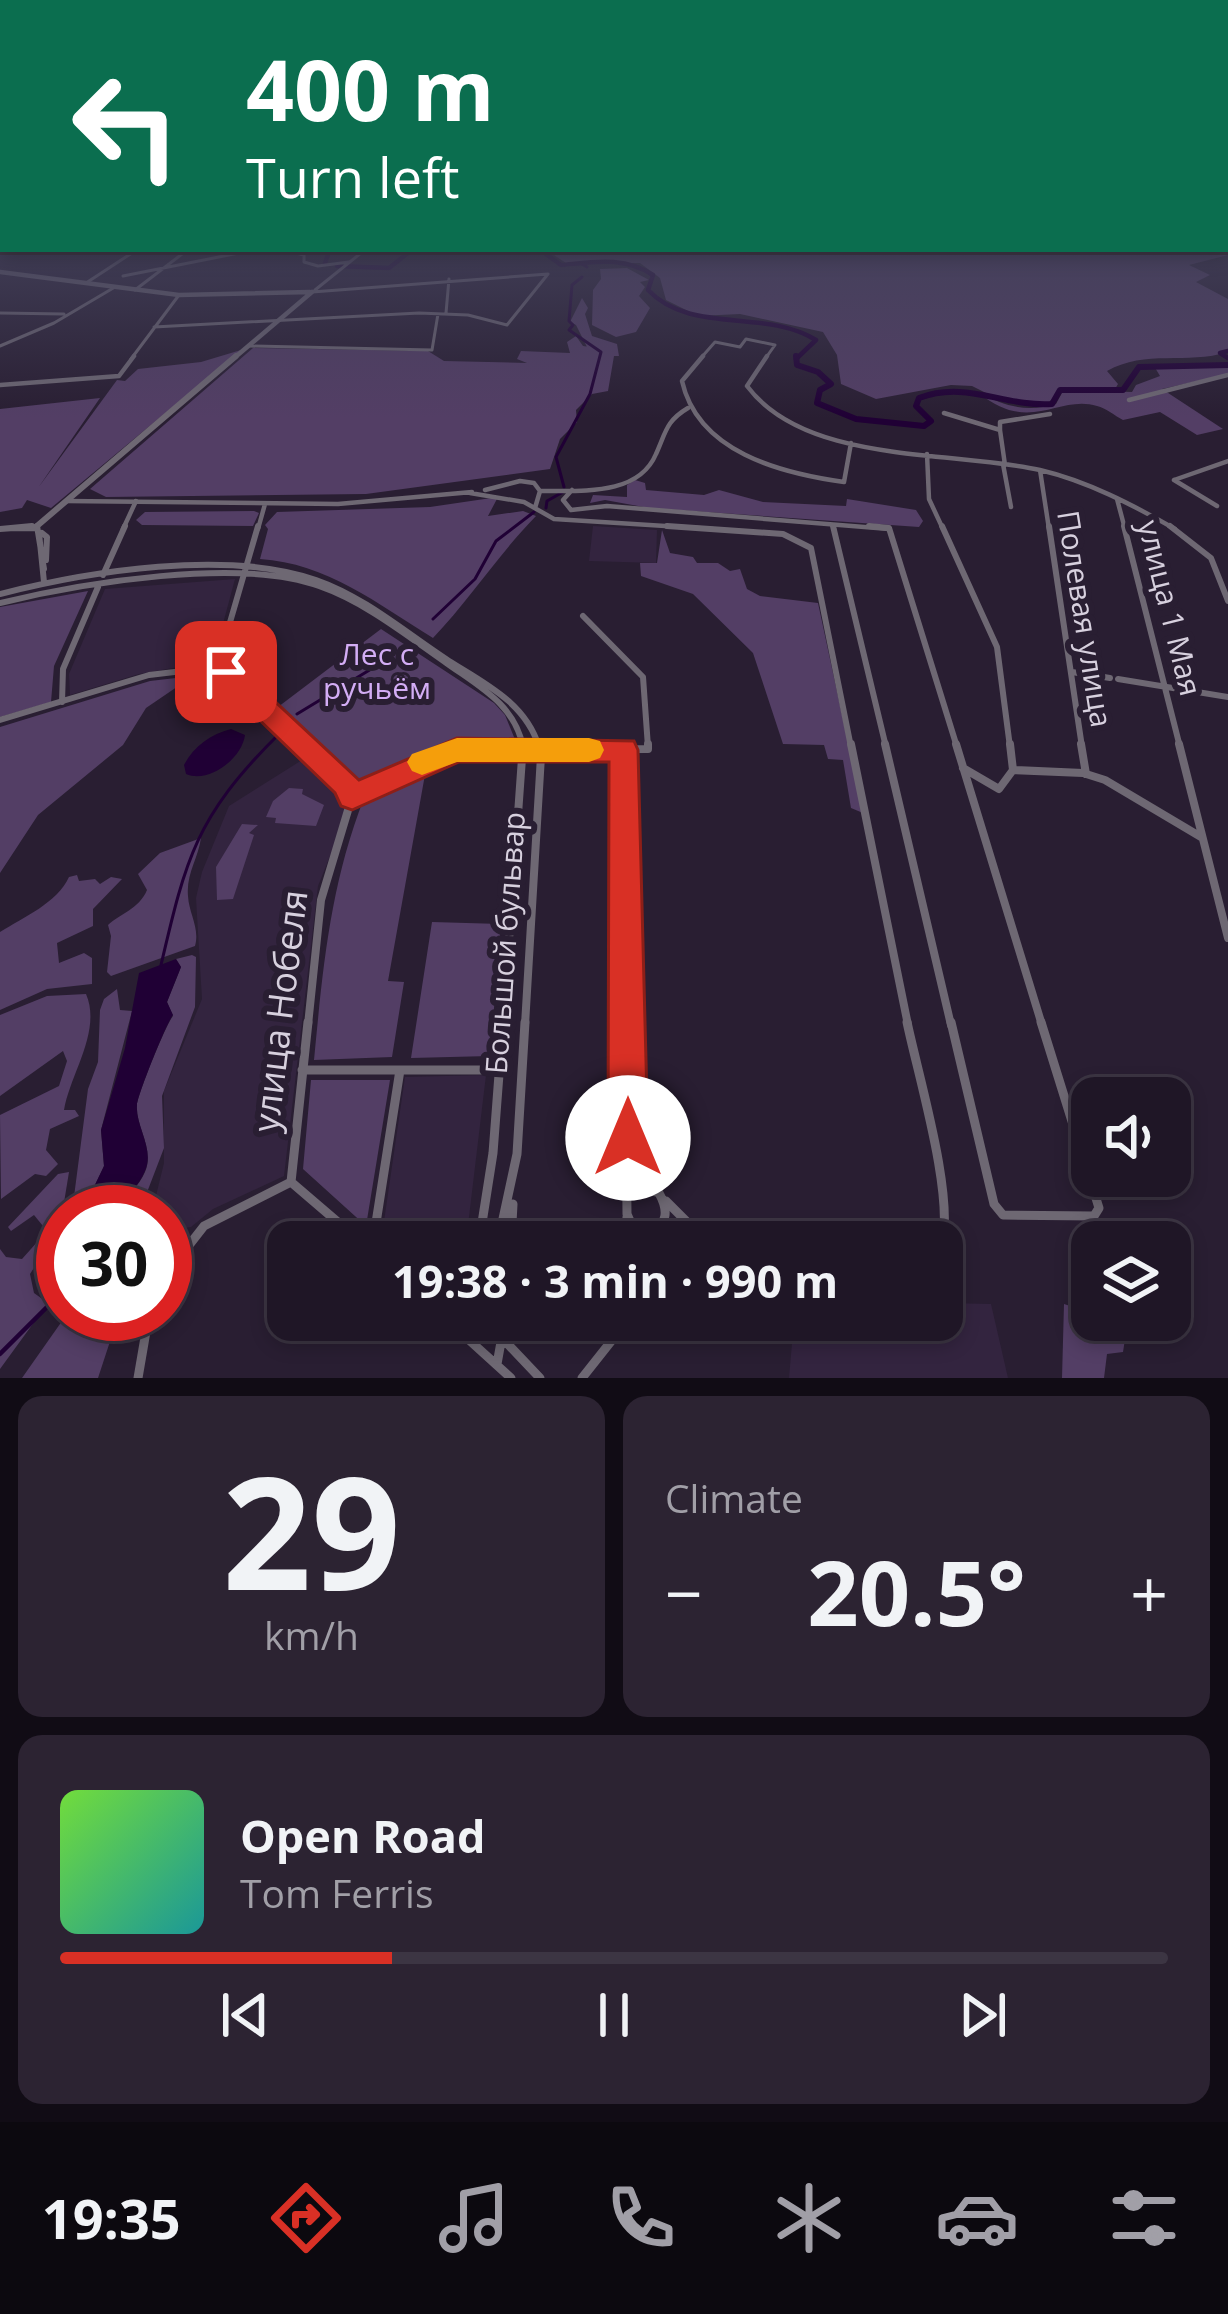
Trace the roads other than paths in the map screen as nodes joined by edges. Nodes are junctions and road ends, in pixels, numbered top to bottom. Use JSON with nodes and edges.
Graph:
{"nodes":[{"id":1,"x":111,"y":289,"type":"edge"},
{"id":2,"x":130,"y":289,"type":"edge"},
{"id":3,"x":315,"y":289,"type":"edge"},
{"id":4,"x":340,"y":289,"type":"edge"},
{"id":5,"x":446,"y":289,"type":"edge"},
{"id":6,"x":536,"y":289,"type":"edge"},
{"id":7,"x":135,"y":290,"type":"joint"},
{"id":8,"x":312,"y":292,"type":"junction"},
{"id":9,"x":179,"y":295,"type":"junction"},
{"id":10,"x":0,"y":313,"type":"edge"},
{"id":11,"x":442,"y":313,"type":"junction"},
{"id":12,"x":67,"y":314,"type":"junction"},
{"id":13,"x":275,"y":324,"type":"junction"},
{"id":14,"x":154,"y":327,"type":"junction"},
{"id":15,"x":0,"y":346,"type":"edge"},
{"id":16,"x":250,"y":346,"type":"junction"},
{"id":17,"x":1228,"y":375,"type":"edge"},
{"id":18,"x":0,"y":385,"type":"edge"},
{"id":19,"x":1130,"y":400,"type":"dead end"},
{"id":20,"x":688,"y":408,"type":"junction"},
{"id":21,"x":944,"y":413,"type":"dead end"},
{"id":22,"x":1050,"y":414,"type":"dead end"},
{"id":23,"x":1000,"y":430,"type":"junction"},
{"id":24,"x":850,"y":443,"type":"junction"},
{"id":25,"x":927,"y":454,"type":"junction"},
{"id":26,"x":1228,"y":460,"type":"edge"},
{"id":27,"x":1004,"y":465,"type":"junction"},
{"id":28,"x":1040,"y":470,"type":"junction"},
{"id":29,"x":511,"y":485,"type":"junction"},
{"id":30,"x":572,"y":490,"type":"junction"},
{"id":31,"x":470,"y":493,"type":"junction"},
{"id":32,"x":509,"y":497,"type":"junction"},
{"id":33,"x":537,"y":499,"type":"junction"},
{"id":34,"x":1117,"y":499,"type":"junction"},
{"id":35,"x":63,"y":501,"type":"junction"},
{"id":36,"x":136,"y":502,"type":"junction"},
{"id":37,"x":266,"y":503,"type":"junction"},
{"id":38,"x":1217,"y":506,"type":"dead end"},
{"id":39,"x":1011,"y":507,"type":"dead end"},
{"id":40,"x":832,"y":524,"type":"junction"},
{"id":41,"x":37,"y":528,"type":"junction"},
{"id":42,"x":0,"y":529,"type":"edge"},
{"id":43,"x":44,"y":569,"type":"junction"},
{"id":44,"x":246,"y":570,"type":"junction"},
{"id":45,"x":103,"y":576,"type":"junction"},
{"id":46,"x":44,"y":582,"type":"junction"},
{"id":47,"x":99,"y":586,"type":"junction"},
{"id":48,"x":0,"y":598,"type":"edge"},
{"id":49,"x":1228,"y":601,"type":"edge"},
{"id":50,"x":583,"y":616,"type":"dead end"},
{"id":51,"x":217,"y":668,"type":"junction"},
{"id":52,"x":1071,"y":672,"type":"junction"},
{"id":53,"x":1165,"y":686,"type":"junction"},
{"id":54,"x":1228,"y":698,"type":"edge"},
{"id":55,"x":62,"y":702,"type":"junction"},
{"id":56,"x":0,"y":720,"type":"edge"},
{"id":57,"x":524,"y":750,"type":"junction"},
{"id":58,"x":541,"y":750,"type":"junction"},
{"id":59,"x":623,"y":750,"type":"junction"},
{"id":60,"x":963,"y":768,"type":"junction"},
{"id":61,"x":1013,"y":770,"type":"junction"},
{"id":62,"x":1087,"y":774,"type":"junction"},
{"id":63,"x":352,"y":797,"type":"junction"},
{"id":64,"x":1203,"y":838,"type":"junction"},
{"id":65,"x":512,"y":925,"type":"junction"},
{"id":66,"x":532,"y":925,"type":"junction"},
{"id":67,"x":1228,"y":938,"type":"edge"},
{"id":68,"x":302,"y":1070,"type":"junction"},
{"id":69,"x":400,"y":1070,"type":"junction"},
{"id":70,"x":499,"y":1070,"type":"junction"},
{"id":71,"x":291,"y":1182,"type":"junction"},
{"id":72,"x":643,"y":1188,"type":"dead end"},
{"id":73,"x":512,"y":1191,"type":"junction"},
{"id":74,"x":663,"y":1198,"type":"junction"},
{"id":75,"x":627,"y":1214,"type":"junction"},
{"id":76,"x":336,"y":1221,"type":"edge"},
{"id":77,"x":376,"y":1221,"type":"edge"},
{"id":78,"x":484,"y":1221,"type":"edge"},
{"id":79,"x":504,"y":1221,"type":"edge"},
{"id":80,"x":511,"y":1221,"type":"edge"},
{"id":81,"x":626,"y":1221,"type":"edge"},
{"id":82,"x":630,"y":1221,"type":"edge"},
{"id":83,"x":664,"y":1221,"type":"edge"},
{"id":84,"x":686,"y":1221,"type":"edge"},
{"id":85,"x":945,"y":1221,"type":"edge"},
{"id":86,"x":192,"y":1236,"type":"edge"},
{"id":87,"x":144,"y":1341,"type":"edge"},
{"id":88,"x":475,"y":1341,"type":"edge"},
{"id":89,"x":504,"y":1341,"type":"edge"},
{"id":90,"x":505,"y":1341,"type":"edge"},
{"id":91,"x":611,"y":1341,"type":"edge"},
{"id":92,"x":497,"y":1364,"type":"junction"},
{"id":93,"x":138,"y":1378,"type":"edge"},
{"id":94,"x":511,"y":1378,"type":"edge"},
{"id":95,"x":540,"y":1378,"type":"edge"},
{"id":96,"x":582,"y":1378,"type":"edge"}],
"edges":[{"from":1,"to":12,"type":"street"},
{"from":2,"to":7,"type":"street"},
{"from":3,"to":8,"type":"street"},
{"from":4,"to":8,"type":"street"},
{"from":5,"to":11,"type":"street"},
{"from":6,"to":11,"type":"street"},
{"from":7,"to":9,"type":"street"},
{"from":8,"to":9,"type":"street"},
{"from":8,"to":13,"type":"street"},
{"from":9,"to":14,"type":"street"},
{"from":10,"to":12,"type":"street"},
{"from":11,"to":13,"type":"street"},
{"from":11,"to":16,"type":"street"},
{"from":12,"to":15,"type":"street"},
{"from":13,"to":14,"type":"street"},
{"from":13,"to":16,"type":"street"},
{"from":14,"to":18,"type":"street"},
{"from":16,"to":35,"type":"street"},
{"from":17,"to":19,"type":"street"},
{"from":20,"to":24,"type":"street"},
{"from":20,"to":24,"type":"street"},
{"from":20,"to":30,"type":"street"},
{"from":21,"to":23,"type":"street"},
{"from":22,"to":23,"type":"street"},
{"from":23,"to":27,"type":"street"},
{"from":24,"to":25,"type":"street"},
{"from":25,"to":27,"type":"street"},
{"from":25,"to":61,"type":"street"},
{"from":26,"to":38,"type":"street"},
{"from":27,"to":28,"type":"street"},
{"from":27,"to":39,"type":"street"},
{"from":28,"to":34,"type":"street"},
{"from":28,"to":52,"type":"street","name":"Полевая улица"},
{"from":29,"to":31,"type":"street"},
{"from":29,"to":32,"type":"street"},
{"from":29,"to":33,"type":"street"},
{"from":30,"to":33,"type":"street"},
{"from":30,"to":40,"type":"street"},
{"from":31,"to":32,"type":"street"},
{"from":31,"to":37,"type":"street"},
{"from":32,"to":33,"type":"street"},
{"from":33,"to":85,"type":"street"},
{"from":34,"to":49,"type":"street"},
{"from":34,"to":53,"type":"street","name":"улица 1 Мая"},
{"from":35,"to":36,"type":"street"},
{"from":35,"to":41,"type":"street"},
{"from":36,"to":37,"type":"street"},
{"from":36,"to":45,"type":"street"},
{"from":37,"to":44,"type":"street"},
{"from":40,"to":60,"type":"street"},
{"from":40,"to":60,"type":"street"},
{"from":41,"to":42,"type":"street"},
{"from":41,"to":43,"type":"street"},
{"from":41,"to":43,"type":"street"},
{"from":43,"to":46,"type":"street"},
{"from":44,"to":45,"type":"street"},
{"from":44,"to":47,"type":"street"},
{"from":44,"to":51,"type":"street"},
{"from":44,"to":57,"type":"street"},
{"from":44,"to":58,"type":"street"},
{"from":45,"to":46,"type":"street"},
{"from":45,"to":47,"type":"street"},
{"from":46,"to":48,"type":"street"},
{"from":47,"to":48,"type":"street"},
{"from":47,"to":55,"type":"street"},
{"from":50,"to":59,"type":"street"},
{"from":51,"to":55,"type":"street"},
{"from":51,"to":63,"type":"street"},
{"from":52,"to":53,"type":"street"},
{"from":52,"to":62,"type":"street","name":"Полевая улица"},
{"from":53,"to":54,"type":"street"},
{"from":53,"to":64,"type":"street","name":"улица 1 Мая"},
{"from":55,"to":56,"type":"street"},
{"from":57,"to":58,"type":"street"},
{"from":57,"to":63,"type":"street"},
{"from":57,"to":65,"type":"street","name":"Большой бульвар"},
{"from":58,"to":59,"type":"street"},
{"from":58,"to":66,"type":"street","name":"Большой бульвар"},
{"from":59,"to":75,"type":"street"},
{"from":60,"to":61,"type":"street"},
{"from":61,"to":62,"type":"street"},
{"from":62,"to":64,"type":"street"},
{"from":63,"to":68,"type":"street","name":"улица Нобеля"},
{"from":64,"to":67,"type":"street","name":"улица 1 Мая"},
{"from":65,"to":66,"type":"street"},
{"from":65,"to":70,"type":"street","name":"Большой бульвар"},
{"from":66,"to":73,"type":"street","name":"Большой бульвар"},
{"from":68,"to":69,"type":"street"},
{"from":68,"to":71,"type":"street","name":"улица Нобеля"},
{"from":69,"to":70,"type":"street"},
{"from":69,"to":77,"type":"street"},
{"from":70,"to":78,"type":"street","name":"Большой бульвар"},
{"from":71,"to":76,"type":"street"},
{"from":71,"to":86,"type":"street"},
{"from":72,"to":74,"type":"street"},
{"from":73,"to":79,"type":"street","name":"Большой бульвар"},
{"from":73,"to":80,"type":"street"},
{"from":74,"to":83,"type":"street"},
{"from":74,"to":84,"type":"street"},
{"from":75,"to":81,"type":"street"},
{"from":75,"to":82,"type":"street"},
{"from":87,"to":93,"type":"street"},
{"from":88,"to":92,"type":"street"},
{"from":89,"to":92,"type":"street"},
{"from":90,"to":95,"type":"street"},
{"from":91,"to":96,"type":"street"},
{"from":92,"to":94,"type":"street"}]}
